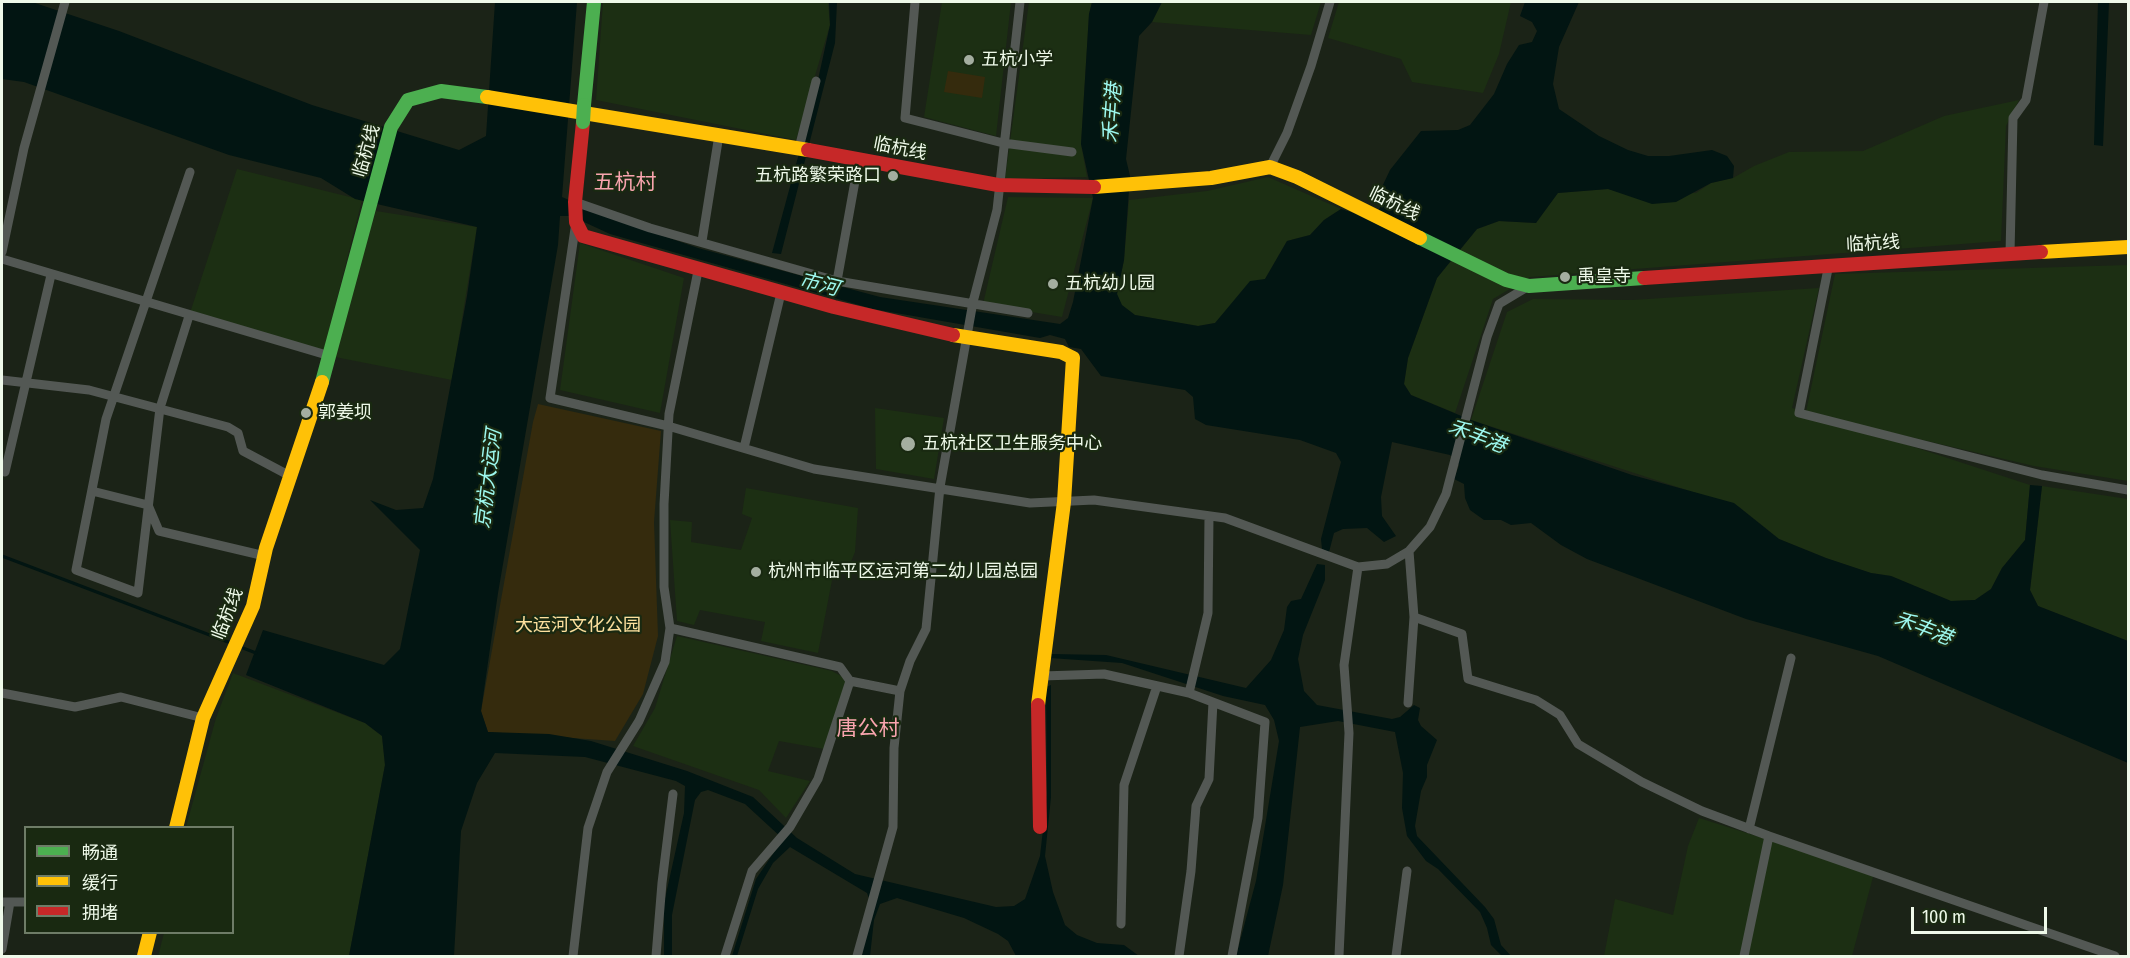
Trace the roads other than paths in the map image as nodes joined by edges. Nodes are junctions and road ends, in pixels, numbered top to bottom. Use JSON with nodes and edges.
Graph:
{"nodes":[{"id":1,"x":65,"y":2,"type":"edge"},
{"id":2,"x":594,"y":2,"type":"edge"},
{"id":3,"x":915,"y":2,"type":"edge"},
{"id":4,"x":1020,"y":2,"type":"edge"},
{"id":5,"x":1330,"y":2,"type":"edge"},
{"id":6,"x":2044,"y":2,"type":"edge"},
{"id":7,"x":816,"y":81,"type":"dead end"},
{"id":8,"x":719,"y":135,"type":"junction"},
{"id":9,"x":1003,"y":143,"type":"junction"},
{"id":10,"x":804,"y":149,"type":"junction"},
{"id":11,"x":1072,"y":152,"type":"dead end"},
{"id":12,"x":859,"y":159,"type":"junction"},
{"id":13,"x":1270,"y":167,"type":"junction"},
{"id":14,"x":190,"y":172,"type":"dead end"},
{"id":15,"x":998,"y":185,"type":"junction"},
{"id":16,"x":575,"y":202,"type":"junction"},
{"id":17,"x":576,"y":222,"type":"junction"},
{"id":18,"x":702,"y":241,"type":"junction"},
{"id":19,"x":2128,"y":247,"type":"edge"},
{"id":20,"x":2,"y":252,"type":"edge"},
{"id":21,"x":2010,"y":254,"type":"junction"},
{"id":22,"x":2,"y":260,"type":"edge"},
{"id":23,"x":1829,"y":264,"type":"junction"},
{"id":24,"x":698,"y":271,"type":"junction"},
{"id":25,"x":51,"y":275,"type":"junction"},
{"id":26,"x":837,"y":281,"type":"junction"},
{"id":27,"x":1529,"y":286,"type":"junction"},
{"id":28,"x":781,"y":293,"type":"junction"},
{"id":29,"x":143,"y":303,"type":"junction"},
{"id":30,"x":973,"y":303,"type":"junction"},
{"id":31,"x":1028,"y":313,"type":"dead end"},
{"id":32,"x":189,"y":316,"type":"junction"},
{"id":33,"x":966,"y":338,"type":"junction"},
{"id":34,"x":330,"y":356,"type":"junction"},
{"id":35,"x":2,"y":380,"type":"edge"},
{"id":36,"x":27,"y":382,"type":"junction"},
{"id":37,"x":114,"y":396,"type":"junction"},
{"id":38,"x":160,"y":408,"type":"junction"},
{"id":39,"x":668,"y":426,"type":"junction"},
{"id":40,"x":744,"y":448,"type":"junction"},
{"id":41,"x":5,"y":472,"type":"dead end"},
{"id":42,"x":292,"y":477,"type":"junction"},
{"id":43,"x":940,"y":487,"type":"junction"},
{"id":44,"x":2128,"y":490,"type":"edge"},
{"id":45,"x":92,"y":491,"type":"junction"},
{"id":46,"x":1064,"y":502,"type":"junction"},
{"id":47,"x":148,"y":505,"type":"junction"},
{"id":48,"x":1209,"y":516,"type":"junction"},
{"id":49,"x":1409,"y":551,"type":"junction"},
{"id":50,"x":264,"y":556,"type":"junction"},
{"id":51,"x":1358,"y":567,"type":"junction"},
{"id":52,"x":1414,"y":617,"type":"junction"},
{"id":53,"x":670,"y":628,"type":"junction"},
{"id":54,"x":1791,"y":658,"type":"dead end"},
{"id":55,"x":1042,"y":676,"type":"junction"},
{"id":56,"x":850,"y":681,"type":"junction"},
{"id":57,"x":1157,"y":686,"type":"junction"},
{"id":58,"x":900,"y":691,"type":"junction"},
{"id":59,"x":2,"y":693,"type":"edge"},
{"id":60,"x":1190,"y":693,"type":"junction"},
{"id":61,"x":1213,"y":702,"type":"junction"},
{"id":62,"x":1408,"y":703,"type":"dead end"},
{"id":63,"x":203,"y":718,"type":"junction"},
{"id":64,"x":673,"y":794,"type":"dead end"},
{"id":65,"x":176,"y":826,"type":"edge"},
{"id":66,"x":1040,"y":827,"type":"dead end"},
{"id":67,"x":1749,"y":829,"type":"junction"},
{"id":68,"x":1769,"y":836,"type":"junction"},
{"id":69,"x":1407,"y":871,"type":"dead end"},
{"id":70,"x":6,"y":902,"type":"edge"},
{"id":71,"x":24,"y":902,"type":"edge"},
{"id":72,"x":1121,"y":924,"type":"dead end"},
{"id":73,"x":150,"y":934,"type":"edge"},
{"id":74,"x":2,"y":949,"type":"edge"},
{"id":75,"x":144,"y":957,"type":"edge"},
{"id":76,"x":573,"y":957,"type":"edge"},
{"id":77,"x":656,"y":957,"type":"edge"},
{"id":78,"x":725,"y":957,"type":"edge"},
{"id":79,"x":857,"y":957,"type":"edge"},
{"id":80,"x":1179,"y":957,"type":"edge"},
{"id":81,"x":1232,"y":957,"type":"edge"},
{"id":82,"x":1339,"y":957,"type":"edge"},
{"id":83,"x":1396,"y":957,"type":"edge"},
{"id":84,"x":1744,"y":957,"type":"edge"},
{"id":85,"x":2115,"y":957,"type":"edge"}],
"edges":[{"from":1,"to":20,"type":"street"},
{"from":2,"to":16,"type":"street","bridge":true},
{"from":3,"to":9,"type":"street"},
{"from":4,"to":9,"type":"street"},
{"from":5,"to":13,"type":"street"},
{"from":6,"to":21,"type":"street"},
{"from":7,"to":10,"type":"street"},
{"from":8,"to":10,"type":"street","name":"临杭线"},
{"from":8,"to":18,"type":"street"},
{"from":8,"to":34,"type":"street","name":"临杭线"},
{"from":9,"to":11,"type":"street"},
{"from":9,"to":15,"type":"street"},
{"from":10,"to":12,"type":"street","name":"临杭线"},
{"from":12,"to":15,"type":"street","name":"临杭线"},
{"from":12,"to":26,"type":"street"},
{"from":13,"to":15,"type":"street","name":"临杭线"},
{"from":13,"to":27,"type":"street","name":"临杭线"},
{"from":14,"to":29,"type":"street"},
{"from":15,"to":30,"type":"street"},
{"from":16,"to":17,"type":"street"},
{"from":16,"to":18,"type":"street"},
{"from":17,"to":24,"type":"street"},
{"from":17,"to":39,"type":"street"},
{"from":18,"to":26,"type":"street"},
{"from":19,"to":21,"type":"street","name":"临杭线"},
{"from":21,"to":23,"type":"street","name":"临杭线"},
{"from":22,"to":25,"type":"street"},
{"from":23,"to":27,"type":"street","name":"临杭线"},
{"from":23,"to":44,"type":"street"},
{"from":24,"to":28,"type":"street"},
{"from":24,"to":39,"type":"street"},
{"from":25,"to":29,"type":"street"},
{"from":25,"to":36,"type":"street"},
{"from":26,"to":30,"type":"street"},
{"from":27,"to":49,"type":"street"},
{"from":28,"to":33,"type":"street"},
{"from":28,"to":40,"type":"street"},
{"from":29,"to":32,"type":"street"},
{"from":29,"to":37,"type":"street"},
{"from":30,"to":31,"type":"street"},
{"from":30,"to":33,"type":"street"},
{"from":32,"to":34,"type":"street"},
{"from":32,"to":38,"type":"street"},
{"from":33,"to":43,"type":"street"},
{"from":33,"to":46,"type":"street"},
{"from":34,"to":42,"type":"street","name":"临杭线"},
{"from":35,"to":36,"type":"street"},
{"from":36,"to":37,"type":"street"},
{"from":36,"to":41,"type":"street"},
{"from":37,"to":38,"type":"street"},
{"from":37,"to":45,"type":"street"},
{"from":38,"to":42,"type":"street"},
{"from":38,"to":47,"type":"street"},
{"from":39,"to":40,"type":"street"},
{"from":39,"to":53,"type":"street"},
{"from":40,"to":43,"type":"street"},
{"from":42,"to":50,"type":"street","name":"临杭线"},
{"from":43,"to":46,"type":"street"},
{"from":43,"to":58,"type":"street"},
{"from":45,"to":47,"type":"street"},
{"from":45,"to":47,"type":"street"},
{"from":46,"to":48,"type":"street"},
{"from":46,"to":55,"type":"street"},
{"from":47,"to":50,"type":"street"},
{"from":48,"to":51,"type":"street"},
{"from":48,"to":60,"type":"street"},
{"from":49,"to":51,"type":"street"},
{"from":49,"to":52,"type":"street"},
{"from":50,"to":63,"type":"street","name":"临杭线"},
{"from":51,"to":82,"type":"street"},
{"from":52,"to":62,"type":"street"},
{"from":52,"to":67,"type":"street"},
{"from":53,"to":56,"type":"street"},
{"from":53,"to":76,"type":"street"},
{"from":54,"to":67,"type":"street"},
{"from":55,"to":57,"type":"street"},
{"from":55,"to":66,"type":"street"},
{"from":56,"to":58,"type":"street"},
{"from":56,"to":78,"type":"street"},
{"from":57,"to":60,"type":"street"},
{"from":57,"to":72,"type":"street"},
{"from":58,"to":79,"type":"street"},
{"from":59,"to":63,"type":"street"},
{"from":60,"to":61,"type":"street"},
{"from":61,"to":80,"type":"street"},
{"from":61,"to":81,"type":"street"},
{"from":63,"to":65,"type":"street","name":"临杭线"},
{"from":64,"to":77,"type":"street"},
{"from":67,"to":68,"type":"street"},
{"from":68,"to":84,"type":"street"},
{"from":68,"to":85,"type":"street"},
{"from":69,"to":83,"type":"street"},
{"from":70,"to":71,"type":"street"},
{"from":70,"to":74,"type":"street"},
{"from":73,"to":75,"type":"street"}]}
